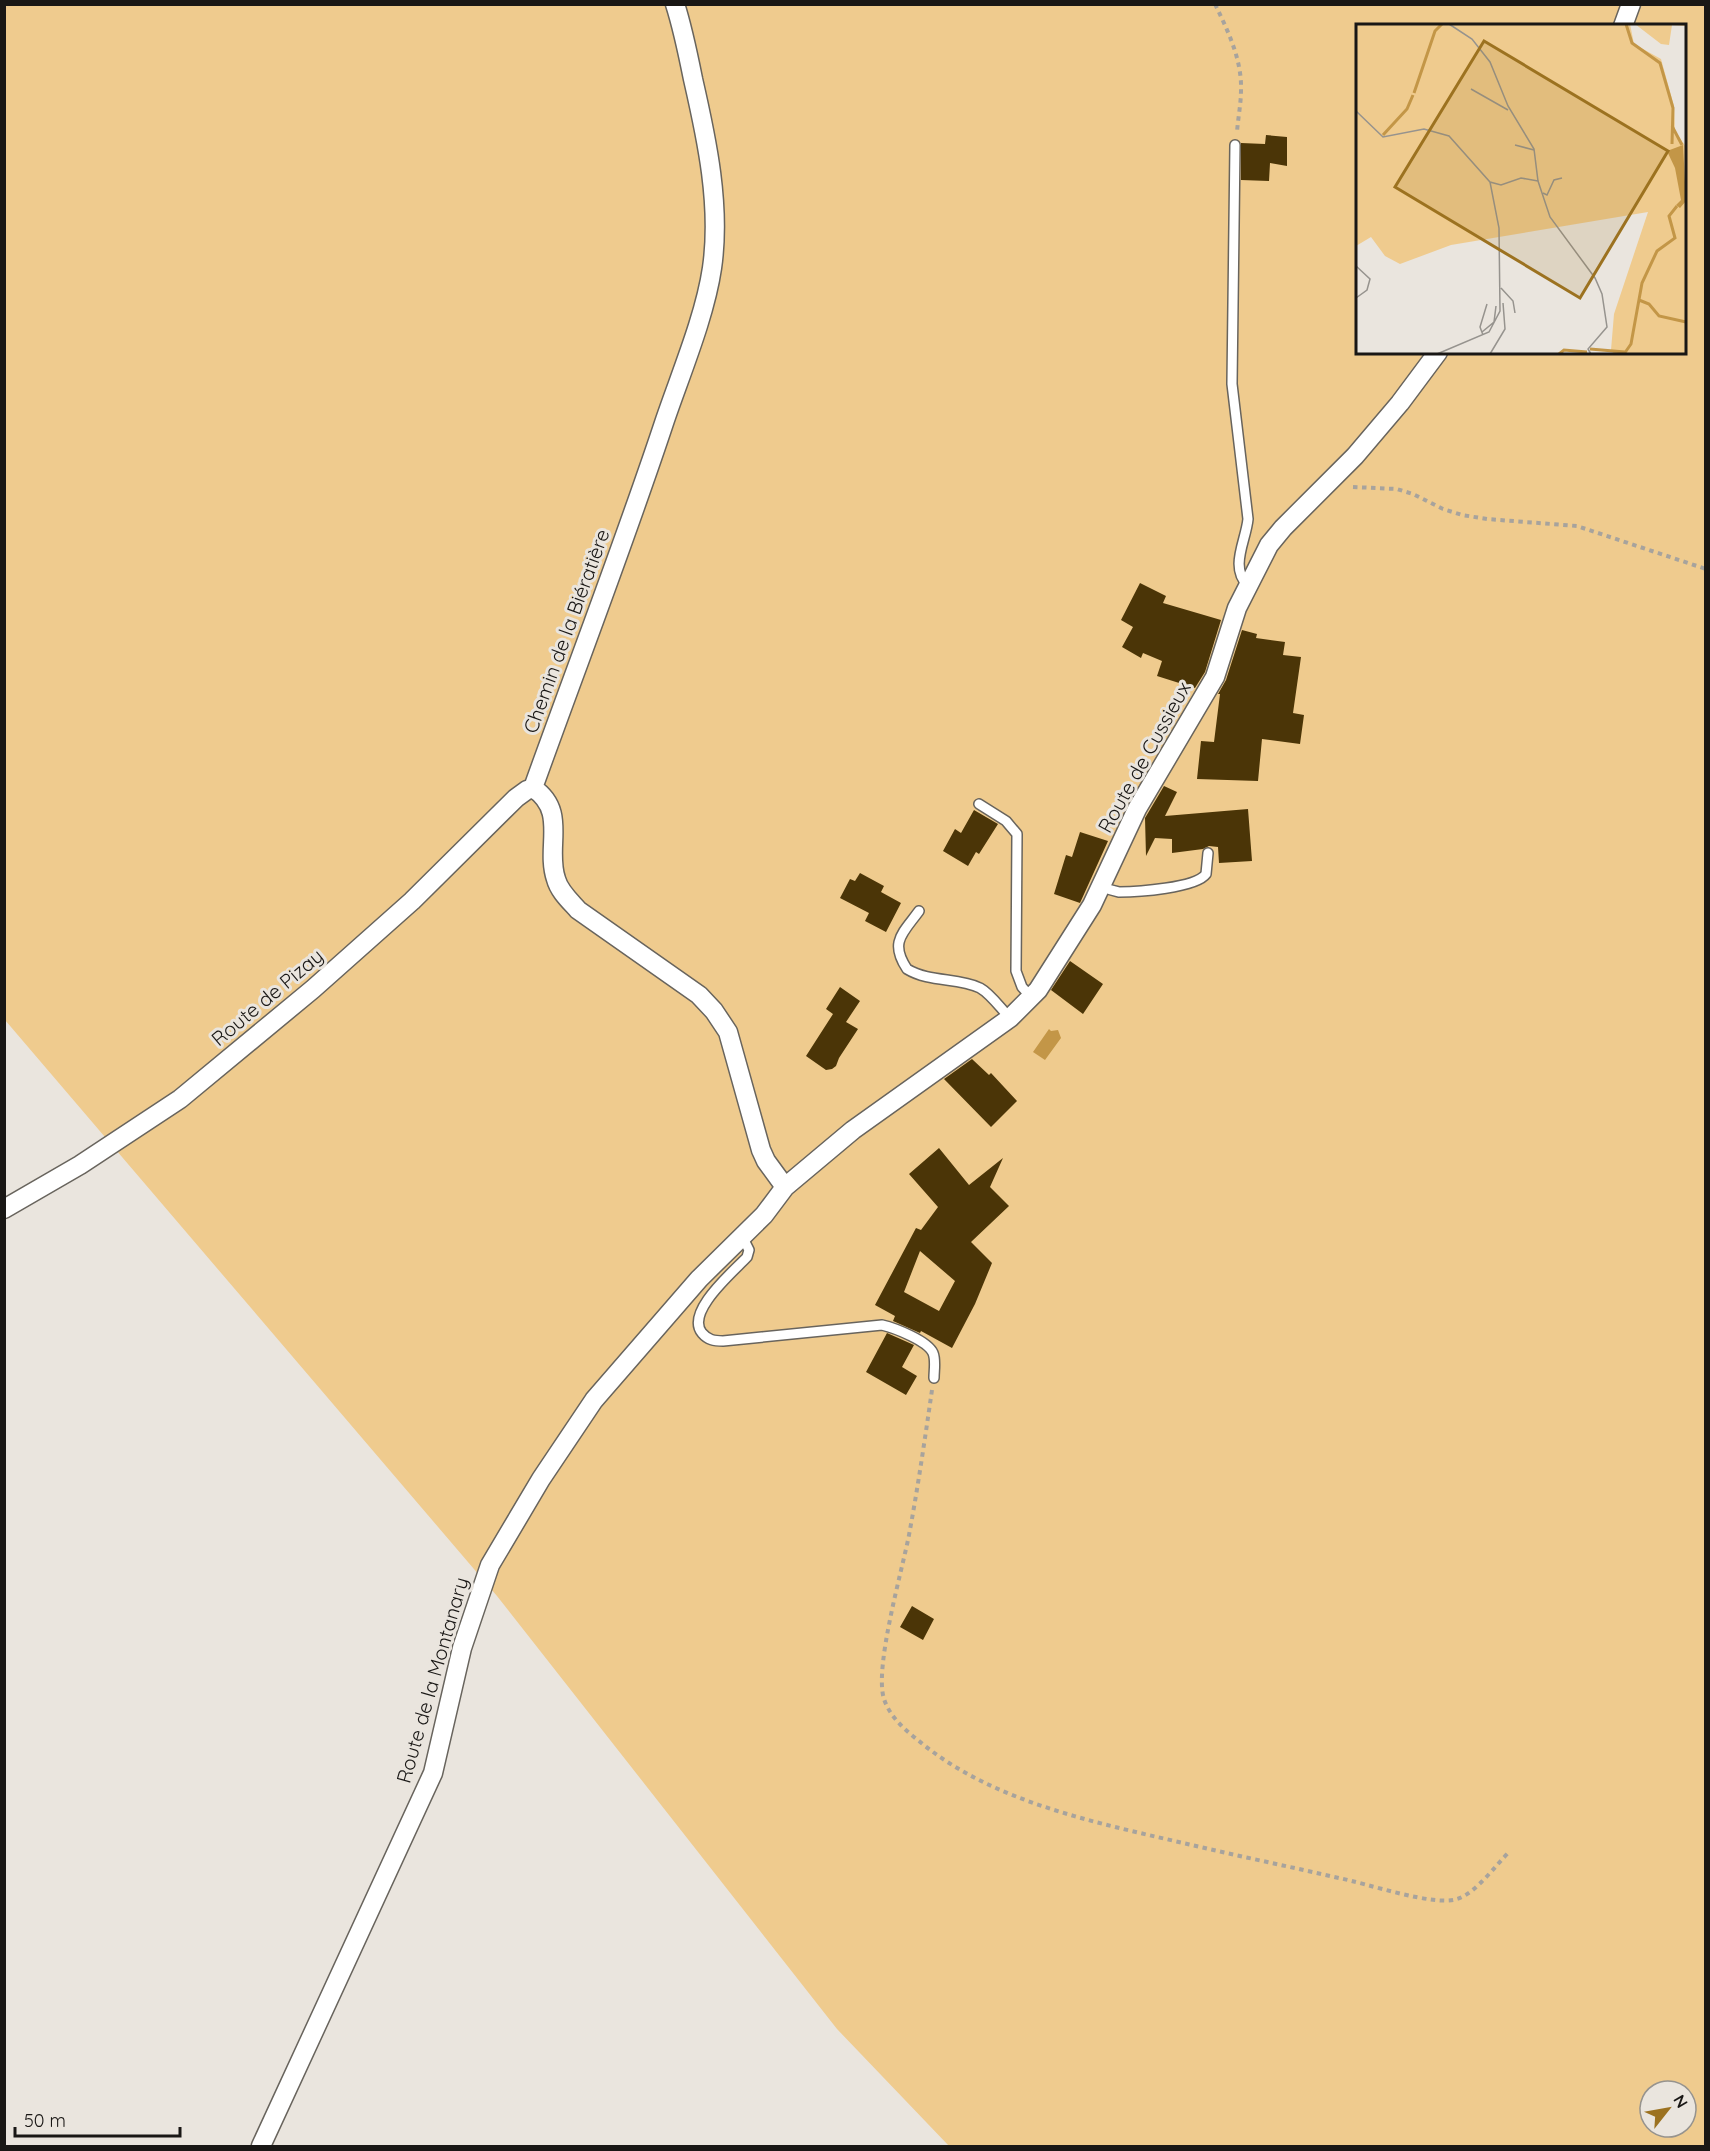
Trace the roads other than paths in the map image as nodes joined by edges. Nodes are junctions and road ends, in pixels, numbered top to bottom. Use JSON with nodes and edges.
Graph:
{"nodes":[{"id":1,"x":675,"y":4,"type":"edge"},
{"id":2,"x":1631,"y":4,"type":"edge"},
{"id":3,"x":1624,"y":24,"type":"edge"},
{"id":4,"x":1235,"y":145,"type":"road end"},
{"id":5,"x":1437,"y":354,"type":"edge"},
{"id":6,"x":1248,"y":586,"type":"junction"},
{"id":7,"x":533,"y":788,"type":"junction"},
{"id":8,"x":980,"y":804,"type":"dead end"},
{"id":9,"x":1208,"y":853,"type":"dead end"},
{"id":10,"x":1101,"y":886,"type":"junction"},
{"id":11,"x":919,"y":911,"type":"dead end"},
{"id":12,"x":1031,"y":997,"type":"junction"},
{"id":13,"x":1010,"y":1018,"type":"junction"},
{"id":14,"x":785,"y":1187,"type":"junction"},
{"id":15,"x":4,"y":1209,"type":"edge"},
{"id":16,"x":742,"y":1236,"type":"junction"},
{"id":17,"x":934,"y":1378,"type":"road end"},
{"id":18,"x":261,"y":2146,"type":"edge"}],
"edges":[{"from":1,"to":7,"type":"street","name":"Chemin de la Biératière"},
{"from":2,"to":3,"type":"street"},
{"from":4,"to":6,"type":"lane"},
{"from":5,"to":6,"type":"street","name":"Route de Cussieux"},
{"from":6,"to":10,"type":"street","name":"Route de Cussieux"},
{"from":7,"to":14,"type":"street"},
{"from":7,"to":15,"type":"street","name":"Route de Pizay"},
{"from":8,"to":12,"type":"lane"},
{"from":9,"to":10,"type":"lane"},
{"from":10,"to":12,"type":"street","name":"Route de Cussieux"},
{"from":11,"to":13,"type":"lane"},
{"from":12,"to":13,"type":"street","name":"Route de Cussieux"},
{"from":13,"to":14,"type":"street","name":"Route de Cussieux"},
{"from":14,"to":16,"type":"street","name":"Route de la Montanary"},
{"from":16,"to":17,"type":"lane"},
{"from":16,"to":18,"type":"street","name":"Route de la Montanary"}]}
